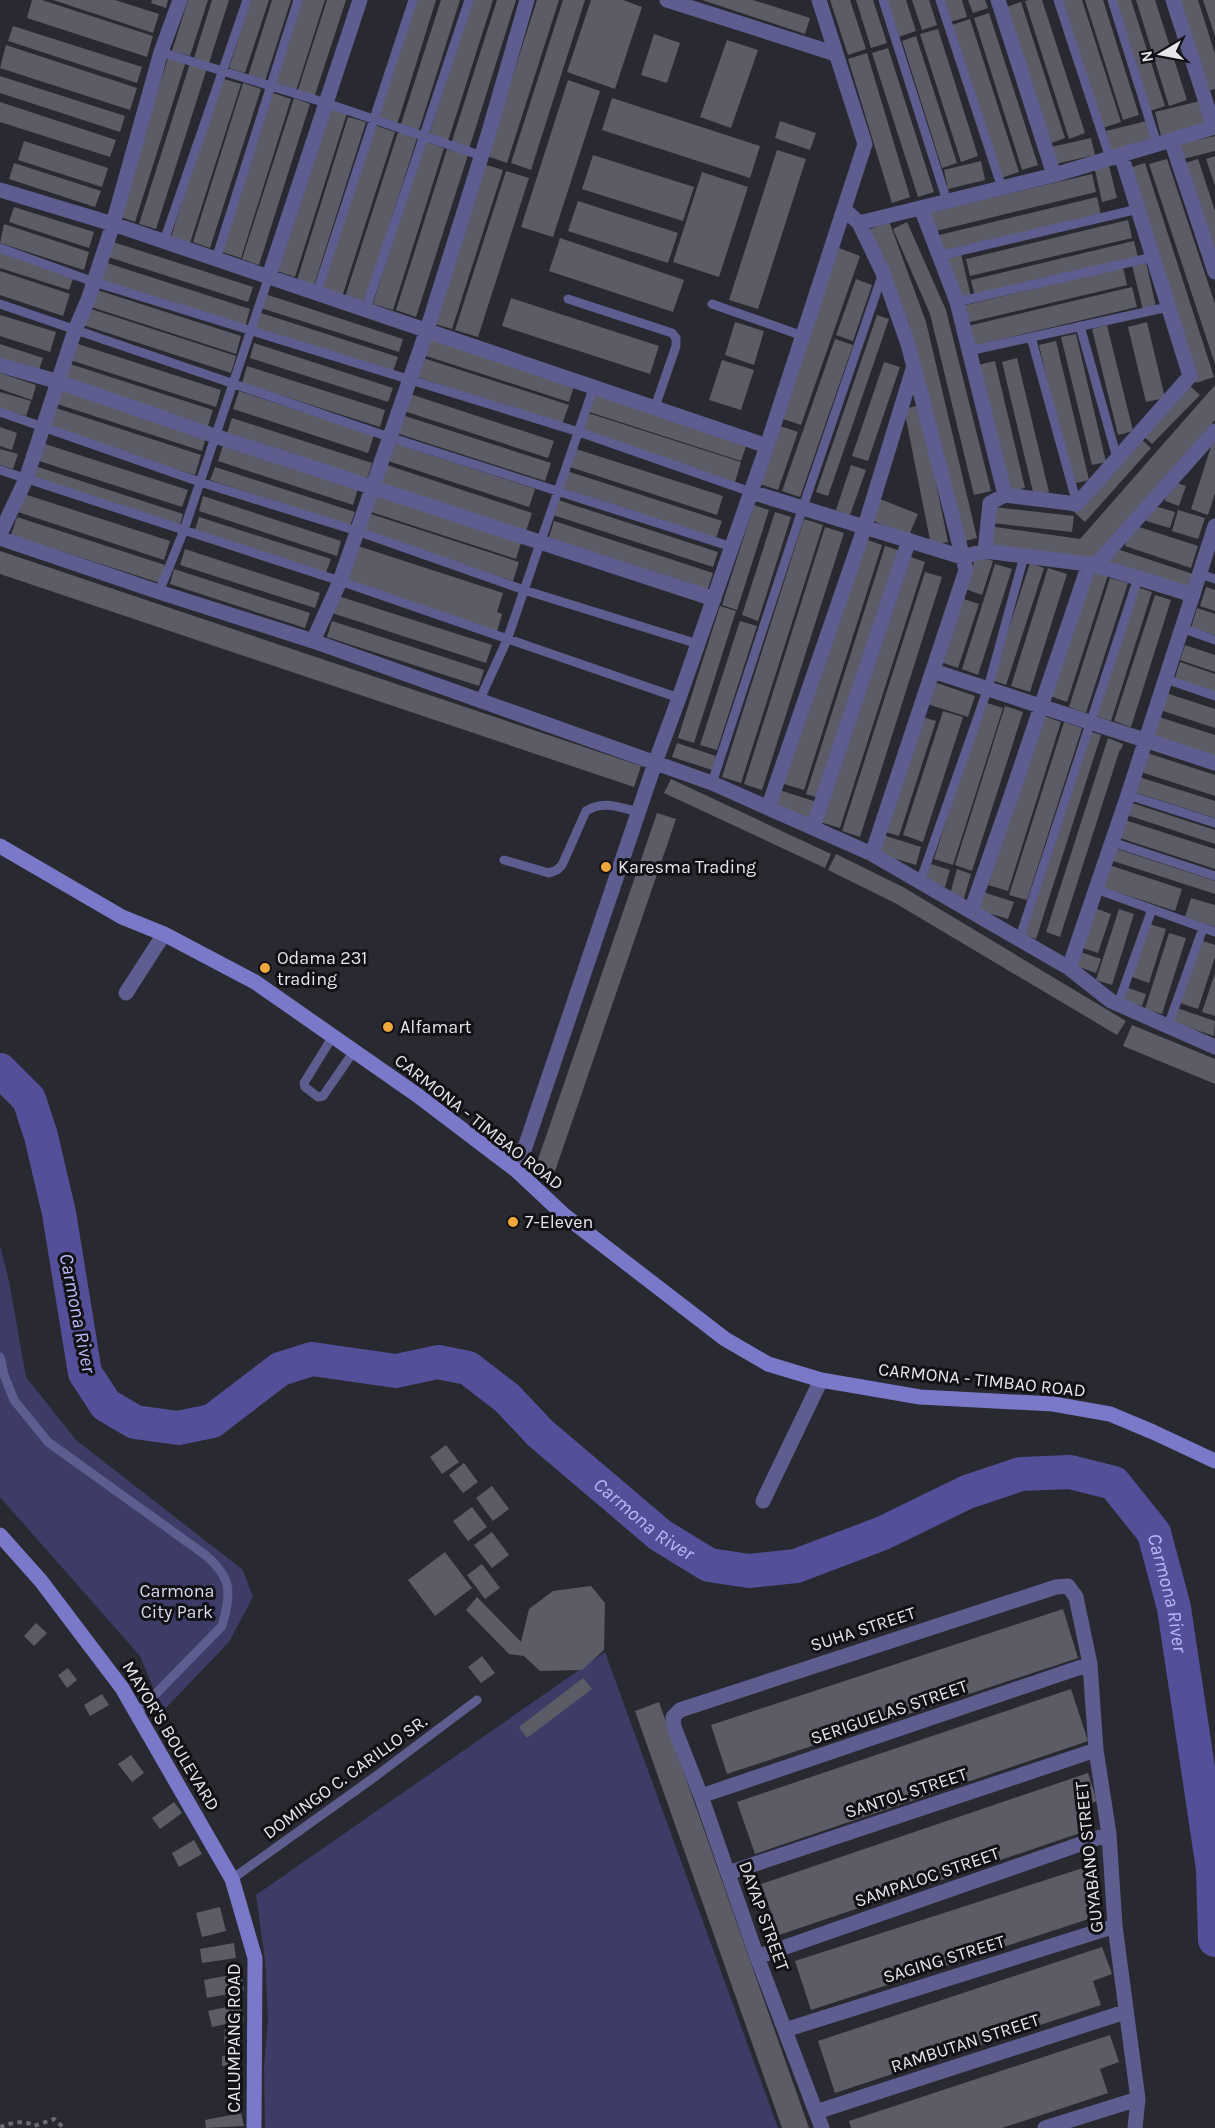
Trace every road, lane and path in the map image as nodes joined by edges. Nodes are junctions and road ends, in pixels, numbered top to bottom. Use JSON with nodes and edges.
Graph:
{"nodes":[{"id":1,"x":180,"y":0,"type":"edge"},
{"id":2,"x":247,"y":0,"type":"edge"},
{"id":3,"x":298,"y":0,"type":"edge"},
{"id":4,"x":360,"y":0,"type":"edge"},
{"id":5,"x":413,"y":0,"type":"edge"},
{"id":6,"x":470,"y":0,"type":"edge"},
{"id":7,"x":527,"y":0,"type":"edge"},
{"id":8,"x":667,"y":0,"type":"edge"},
{"id":9,"x":819,"y":0,"type":"edge"},
{"id":10,"x":883,"y":0,"type":"edge"},
{"id":11,"x":940,"y":0,"type":"edge"},
{"id":12,"x":998,"y":0,"type":"edge"},
{"id":13,"x":1059,"y":0,"type":"edge"},
{"id":14,"x":1112,"y":0,"type":"edge"},
{"id":15,"x":1173,"y":0,"type":"edge"},
{"id":16,"x":161,"y":52,"type":"junction"},
{"id":17,"x":836,"y":54,"type":"junction"},
{"id":18,"x":222,"y":70,"type":"junction"},
{"id":19,"x":270,"y":87,"type":"junction"},
{"id":20,"x":326,"y":103,"type":"junction"},
{"id":21,"x":374,"y":119,"type":"junction"},
{"id":22,"x":1215,"y":127,"type":"edge"},
{"id":23,"x":424,"y":136,"type":"junction"},
{"id":24,"x":1164,"y":142,"type":"junction"},
{"id":25,"x":482,"y":156,"type":"junction"},
{"id":26,"x":1116,"y":157,"type":"junction"},
{"id":27,"x":1054,"y":175,"type":"junction"},
{"id":28,"x":1002,"y":188,"type":"junction"},
{"id":29,"x":0,"y":190,"type":"edge"},
{"id":30,"x":947,"y":201,"type":"junction"},
{"id":31,"x":921,"y":208,"type":"junction"},
{"id":32,"x":844,"y":209,"type":"junction"},
{"id":33,"x":1138,"y":209,"type":"junction"},
{"id":34,"x":859,"y":223,"type":"junction"},
{"id":35,"x":112,"y":224,"type":"junction"},
{"id":36,"x":164,"y":241,"type":"junction"},
{"id":37,"x":0,"y":248,"type":"edge"},
{"id":38,"x":939,"y":256,"type":"junction"},
{"id":39,"x":1153,"y":257,"type":"junction"},
{"id":40,"x":216,"y":259,"type":"junction"},
{"id":41,"x":1215,"y":272,"type":"edge"},
{"id":42,"x":883,"y":273,"type":"junction"},
{"id":43,"x":269,"y":276,"type":"junction"},
{"id":44,"x":94,"y":282,"type":"junction"},
{"id":45,"x":317,"y":292,"type":"junction"},
{"id":46,"x":568,"y":299,"type":"dead end"},
{"id":47,"x":957,"y":302,"type":"junction"},
{"id":48,"x":0,"y":304,"type":"edge"},
{"id":49,"x":712,"y":304,"type":"dead end"},
{"id":50,"x":1168,"y":307,"type":"junction"},
{"id":51,"x":366,"y":309,"type":"junction"},
{"id":52,"x":1080,"y":326,"type":"junction"},
{"id":53,"x":75,"y":330,"type":"junction"},
{"id":54,"x":427,"y":330,"type":"junction"},
{"id":55,"x":250,"y":332,"type":"junction"},
{"id":56,"x":803,"y":336,"type":"junction"},
{"id":57,"x":1031,"y":337,"type":"junction"},
{"id":58,"x":969,"y":351,"type":"junction"},
{"id":59,"x":0,"y":364,"type":"edge"},
{"id":60,"x":914,"y":368,"type":"junction"},
{"id":61,"x":410,"y":380,"type":"junction"},
{"id":62,"x":59,"y":382,"type":"junction"},
{"id":63,"x":234,"y":383,"type":"junction"},
{"id":64,"x":594,"y":386,"type":"junction"},
{"id":65,"x":656,"y":407,"type":"junction"},
{"id":66,"x":0,"y":412,"type":"edge"},
{"id":67,"x":43,"y":428,"type":"junction"},
{"id":68,"x":1215,"y":431,"type":"edge"},
{"id":69,"x":579,"y":432,"type":"junction"},
{"id":70,"x":216,"y":436,"type":"junction"},
{"id":71,"x":389,"y":437,"type":"junction"},
{"id":72,"x":767,"y":446,"type":"junction"},
{"id":73,"x":1117,"y":458,"type":"junction"},
{"id":74,"x":0,"y":470,"type":"edge"},
{"id":75,"x":26,"y":479,"type":"junction"},
{"id":76,"x":200,"y":482,"type":"junction"},
{"id":77,"x":372,"y":488,"type":"junction"},
{"id":78,"x":559,"y":491,"type":"junction"},
{"id":79,"x":751,"y":492,"type":"junction"},
{"id":80,"x":1005,"y":495,"type":"junction"},
{"id":81,"x":1077,"y":504,"type":"junction"},
{"id":82,"x":802,"y":507,"type":"junction"},
{"id":83,"x":865,"y":526,"type":"junction"},
{"id":84,"x":1215,"y":526,"type":"edge"},
{"id":85,"x":184,"y":530,"type":"junction"},
{"id":86,"x":357,"y":531,"type":"junction"},
{"id":87,"x":0,"y":536,"type":"edge"},
{"id":88,"x":909,"y":540,"type":"junction"},
{"id":89,"x":542,"y":542,"type":"junction"},
{"id":90,"x":732,"y":547,"type":"junction"},
{"id":91,"x":985,"y":551,"type":"junction"},
{"id":92,"x":1023,"y":556,"type":"junction"},
{"id":93,"x":962,"y":557,"type":"junction"},
{"id":94,"x":1093,"y":565,"type":"junction"},
{"id":95,"x":1200,"y":574,"type":"junction"},
{"id":96,"x":1138,"y":578,"type":"junction"},
{"id":97,"x":1215,"y":579,"type":"edge"},
{"id":98,"x":340,"y":581,"type":"junction"},
{"id":99,"x":524,"y":590,"type":"junction"},
{"id":100,"x":159,"y":592,"type":"junction"},
{"id":101,"x":1193,"y":595,"type":"junction"},
{"id":102,"x":714,"y":599,"type":"junction"},
{"id":103,"x":1182,"y":628,"type":"junction"},
{"id":104,"x":507,"y":640,"type":"junction"},
{"id":105,"x":1215,"y":640,"type":"edge"},
{"id":106,"x":313,"y":641,"type":"junction"},
{"id":107,"x":698,"y":644,"type":"junction"},
{"id":108,"x":933,"y":670,"type":"junction"},
{"id":109,"x":1166,"y":679,"type":"junction"},
{"id":110,"x":988,"y":688,"type":"junction"},
{"id":111,"x":1215,"y":696,"type":"edge"},
{"id":112,"x":680,"y":699,"type":"junction"},
{"id":113,"x":479,"y":701,"type":"junction"},
{"id":114,"x":1041,"y":706,"type":"junction"},
{"id":115,"x":1089,"y":722,"type":"junction"},
{"id":116,"x":1145,"y":741,"type":"junction"},
{"id":117,"x":655,"y":763,"type":"junction"},
{"id":118,"x":1215,"y":764,"type":"edge"},
{"id":119,"x":711,"y":783,"type":"junction"},
{"id":120,"x":1128,"y":795,"type":"junction"},
{"id":121,"x":768,"y":808,"type":"junction"},
{"id":122,"x":638,"y":812,"type":"junction"},
{"id":123,"x":1215,"y":824,"type":"edge"},
{"id":124,"x":813,"y":828,"type":"junction"},
{"id":125,"x":1112,"y":842,"type":"junction"},
{"id":126,"x":0,"y":846,"type":"edge"},
{"id":127,"x":872,"y":854,"type":"junction"},
{"id":128,"x":504,"y":860,"type":"dead end"},
{"id":129,"x":1215,"y":876,"type":"edge"},
{"id":130,"x":920,"y":882,"type":"junction"},
{"id":131,"x":1096,"y":889,"type":"junction"},
{"id":132,"x":1152,"y":909,"type":"junction"},
{"id":133,"x":971,"y":911,"type":"junction"},
{"id":134,"x":1203,"y":928,"type":"junction"},
{"id":135,"x":1215,"y":932,"type":"edge"},
{"id":136,"x":164,"y":934,"type":"junction"},
{"id":137,"x":1019,"y":940,"type":"junction"},
{"id":138,"x":1069,"y":968,"type":"junction"},
{"id":139,"x":126,"y":993,"type":"dead end"},
{"id":140,"x":1118,"y":1004,"type":"junction"},
{"id":141,"x":1168,"y":1026,"type":"junction"},
{"id":142,"x":333,"y":1036,"type":"junction"},
{"id":143,"x":1215,"y":1047,"type":"edge"},
{"id":144,"x":354,"y":1051,"type":"junction"},
{"id":145,"x":517,"y":1172,"type":"junction"},
{"id":146,"x":0,"y":1357,"type":"edge"},
{"id":147,"x":821,"y":1380,"type":"junction"},
{"id":148,"x":1215,"y":1461,"type":"edge"},
{"id":149,"x":764,"y":1501,"type":"dead end"},
{"id":150,"x":0,"y":1535,"type":"edge"},
{"id":151,"x":1068,"y":1586,"type":"joint"},
{"id":152,"x":1090,"y":1664,"type":"junction"},
{"id":153,"x":477,"y":1700,"type":"dead end"},
{"id":154,"x":137,"y":1713,"type":"junction"},
{"id":155,"x":673,"y":1717,"type":"joint"},
{"id":156,"x":1096,"y":1750,"type":"junction"},
{"id":157,"x":701,"y":1796,"type":"junction"},
{"id":158,"x":1109,"y":1833,"type":"junction"},
{"id":159,"x":728,"y":1873,"type":"junction"},
{"id":160,"x":232,"y":1879,"type":"junction"},
{"id":161,"x":1115,"y":1926,"type":"junction"},
{"id":162,"x":757,"y":1957,"type":"junction"},
{"id":163,"x":1125,"y":2012,"type":"junction"},
{"id":164,"x":785,"y":2030,"type":"junction"},
{"id":165,"x":1138,"y":2099,"type":"junction"},
{"id":166,"x":816,"y":2112,"type":"junction"},
{"id":167,"x":0,"y":2127,"type":"edge"},
{"id":168,"x":64,"y":2128,"type":"edge"},
{"id":169,"x":254,"y":2128,"type":"edge"},
{"id":170,"x":822,"y":2128,"type":"edge"},
{"id":171,"x":1045,"y":2128,"type":"edge"},
{"id":172,"x":1135,"y":2128,"type":"edge"}],
"edges":[{"from":1,"to":16,"type":"street"},
{"from":2,"to":18,"type":"lane"},
{"from":3,"to":19,"type":"lane"},
{"from":4,"to":20,"type":"street"},
{"from":5,"to":21,"type":"lane"},
{"from":6,"to":23,"type":"lane"},
{"from":7,"to":25,"type":"street"},
{"from":8,"to":17,"type":"street"},
{"from":9,"to":17,"type":"street"},
{"from":10,"to":30,"type":"lane"},
{"from":11,"to":28,"type":"lane"},
{"from":12,"to":27,"type":"street"},
{"from":13,"to":26,"type":"lane"},
{"from":14,"to":24,"type":"lane"},
{"from":15,"to":22,"type":"street"},
{"from":16,"to":18,"type":"lane"},
{"from":16,"to":35,"type":"street"},
{"from":17,"to":32,"type":"street"},
{"from":18,"to":19,"type":"lane"},
{"from":18,"to":36,"type":"lane"},
{"from":19,"to":20,"type":"lane"},
{"from":19,"to":40,"type":"lane"},
{"from":20,"to":21,"type":"lane"},
{"from":20,"to":43,"type":"street"},
{"from":21,"to":23,"type":"lane"},
{"from":21,"to":45,"type":"lane"},
{"from":22,"to":24,"type":"street"},
{"from":23,"to":25,"type":"lane"},
{"from":23,"to":51,"type":"lane"},
{"from":24,"to":26,"type":"street"},
{"from":24,"to":41,"type":"street"},
{"from":25,"to":54,"type":"street"},
{"from":26,"to":27,"type":"street"},
{"from":26,"to":33,"type":"street"},
{"from":27,"to":28,"type":"street"},
{"from":28,"to":30,"type":"street"},
{"from":29,"to":35,"type":"street"},
{"from":30,"to":31,"type":"street"},
{"from":31,"to":34,"type":"street"},
{"from":31,"to":38,"type":"street"},
{"from":32,"to":34,"type":"street"},
{"from":32,"to":56,"type":"street"},
{"from":33,"to":38,"type":"lane"},
{"from":33,"to":39,"type":"street"},
{"from":34,"to":42,"type":"street"},
{"from":35,"to":36,"type":"street"},
{"from":35,"to":44,"type":"street"},
{"from":36,"to":40,"type":"street"},
{"from":37,"to":44,"type":"lane"},
{"from":38,"to":47,"type":"street"},
{"from":39,"to":47,"type":"lane"},
{"from":39,"to":50,"type":"street"},
{"from":40,"to":43,"type":"street"},
{"from":42,"to":60,"type":"street"},
{"from":42,"to":82,"type":"lane"},
{"from":43,"to":45,"type":"street"},
{"from":43,"to":55,"type":"lane"},
{"from":44,"to":53,"type":"street"},
{"from":44,"to":55,"type":"lane"},
{"from":45,"to":51,"type":"street"},
{"from":46,"to":65,"type":"lane"},
{"from":47,"to":58,"type":"street"},
{"from":48,"to":53,"type":"lane"},
{"from":49,"to":56,"type":"lane"},
{"from":50,"to":52,"type":"lane"},
{"from":50,"to":73,"type":"street"},
{"from":51,"to":54,"type":"street"},
{"from":52,"to":57,"type":"lane"},
{"from":52,"to":73,"type":"lane"},
{"from":53,"to":62,"type":"street"},
{"from":53,"to":63,"type":"lane"},
{"from":54,"to":61,"type":"street"},
{"from":54,"to":64,"type":"street"},
{"from":55,"to":61,"type":"lane"},
{"from":55,"to":63,"type":"lane"},
{"from":56,"to":72,"type":"street"},
{"from":57,"to":58,"type":"lane"},
{"from":57,"to":81,"type":"lane"},
{"from":58,"to":80,"type":"street"},
{"from":59,"to":62,"type":"street"},
{"from":60,"to":83,"type":"street"},
{"from":60,"to":93,"type":"street"},
{"from":61,"to":69,"type":"lane"},
{"from":61,"to":71,"type":"street"},
{"from":62,"to":67,"type":"street"},
{"from":62,"to":70,"type":"street"},
{"from":63,"to":70,"type":"lane"},
{"from":63,"to":71,"type":"lane"},
{"from":64,"to":65,"type":"street"},
{"from":64,"to":69,"type":"lane"},
{"from":65,"to":72,"type":"street"},
{"from":66,"to":67,"type":"lane"},
{"from":67,"to":75,"type":"street"},
{"from":67,"to":76,"type":"lane"},
{"from":68,"to":94,"type":"street"},
{"from":69,"to":78,"type":"lane"},
{"from":69,"to":79,"type":"lane"},
{"from":70,"to":76,"type":"lane"},
{"from":70,"to":77,"type":"street"},
{"from":71,"to":77,"type":"street"},
{"from":71,"to":78,"type":"lane"},
{"from":72,"to":79,"type":"street"},
{"from":73,"to":81,"type":"street"},
{"from":74,"to":75,"type":"lane"},
{"from":75,"to":85,"type":"lane"},
{"from":75,"to":87,"type":"street"},
{"from":76,"to":85,"type":"lane"},
{"from":76,"to":86,"type":"lane"},
{"from":77,"to":86,"type":"street"},
{"from":77,"to":89,"type":"street"},
{"from":78,"to":89,"type":"lane"},
{"from":78,"to":90,"type":"lane"},
{"from":79,"to":82,"type":"street"},
{"from":79,"to":90,"type":"street"},
{"from":80,"to":81,"type":"street"},
{"from":80,"to":91,"type":"street"},
{"from":82,"to":83,"type":"street"},
{"from":82,"to":119,"type":"lane"},
{"from":83,"to":88,"type":"street"},
{"from":83,"to":121,"type":"street"},
{"from":84,"to":95,"type":"street"},
{"from":85,"to":98,"type":"lane"},
{"from":85,"to":100,"type":"lane"},
{"from":86,"to":98,"type":"street"},
{"from":86,"to":99,"type":"lane"},
{"from":87,"to":100,"type":"street"},
{"from":88,"to":93,"type":"street"},
{"from":88,"to":124,"type":"street"},
{"from":89,"to":99,"type":"lane"},
{"from":89,"to":102,"type":"street"},
{"from":90,"to":102,"type":"street"},
{"from":91,"to":92,"type":"street"},
{"from":91,"to":93,"type":"street"},
{"from":92,"to":94,"type":"street"},
{"from":92,"to":110,"type":"lane"},
{"from":93,"to":108,"type":"street"},
{"from":94,"to":96,"type":"street"},
{"from":94,"to":114,"type":"street"},
{"from":95,"to":97,"type":"lane"},
{"from":95,"to":101,"type":"street"},
{"from":96,"to":101,"type":"street"},
{"from":96,"to":115,"type":"lane"},
{"from":98,"to":104,"type":"lane"},
{"from":98,"to":106,"type":"street"},
{"from":99,"to":104,"type":"lane"},
{"from":99,"to":107,"type":"lane"},
{"from":100,"to":106,"type":"street"},
{"from":101,"to":103,"type":"street"},
{"from":102,"to":107,"type":"street"},
{"from":103,"to":105,"type":"lane"},
{"from":103,"to":109,"type":"street"},
{"from":104,"to":112,"type":"lane"},
{"from":104,"to":113,"type":"lane"},
{"from":106,"to":113,"type":"street"},
{"from":107,"to":112,"type":"street"},
{"from":108,"to":110,"type":"street"},
{"from":108,"to":127,"type":"street"},
{"from":109,"to":111,"type":"lane"},
{"from":109,"to":116,"type":"street"},
{"from":110,"to":114,"type":"street"},
{"from":110,"to":130,"type":"lane"},
{"from":112,"to":117,"type":"street"},
{"from":113,"to":117,"type":"street"},
{"from":114,"to":115,"type":"street"},
{"from":114,"to":133,"type":"street"},
{"from":115,"to":116,"type":"street"},
{"from":115,"to":137,"type":"lane"},
{"from":116,"to":118,"type":"street"},
{"from":116,"to":120,"type":"street"},
{"from":117,"to":119,"type":"street"},
{"from":117,"to":122,"type":"street"},
{"from":119,"to":121,"type":"street"},
{"from":120,"to":123,"type":"lane"},
{"from":120,"to":125,"type":"street"},
{"from":121,"to":124,"type":"street"},
{"from":122,"to":128,"type":"lane"},
{"from":122,"to":145,"type":"street"},
{"from":124,"to":127,"type":"street"},
{"from":125,"to":129,"type":"lane"},
{"from":125,"to":131,"type":"street"},
{"from":126,"to":136,"type":"main road","name":"CARMONA - TIMBAO ROAD"},
{"from":127,"to":130,"type":"street"},
{"from":130,"to":133,"type":"street"},
{"from":131,"to":132,"type":"lane"},
{"from":131,"to":138,"type":"street"},
{"from":132,"to":134,"type":"lane"},
{"from":132,"to":140,"type":"lane"},
{"from":133,"to":137,"type":"street"},
{"from":134,"to":135,"type":"lane"},
{"from":134,"to":141,"type":"lane"},
{"from":136,"to":139,"type":"street"},
{"from":136,"to":142,"type":"main road","name":"CARMONA - TIMBAO ROAD"},
{"from":137,"to":138,"type":"street"},
{"from":138,"to":140,"type":"street"},
{"from":140,"to":141,"type":"street"},
{"from":141,"to":143,"type":"street"},
{"from":142,"to":144,"type":"main road","name":"CARMONA - TIMBAO ROAD"},
{"from":142,"to":144,"type":"lane"},
{"from":144,"to":145,"type":"main road","name":"CARMONA - TIMBAO ROAD"},
{"from":145,"to":147,"type":"main road","name":"CARMONA - TIMBAO ROAD"},
{"from":146,"to":154,"type":"lane"},
{"from":147,"to":148,"type":"main road","name":"CARMONA - TIMBAO ROAD"},
{"from":147,"to":149,"type":"street"},
{"from":150,"to":154,"type":"main road","name":"MAYOR'S BOULEVARD"},
{"from":151,"to":152,"type":"street","name":"GUYABANO STREET"},
{"from":151,"to":155,"type":"street","name":"SUHA STREET"},
{"from":152,"to":156,"type":"street","name":"GUYABANO STREET"},
{"from":152,"to":157,"type":"street","name":"SERIGUELAS STREET"},
{"from":153,"to":160,"type":"lane","name":"DOMINGO C. CARILLO SR."},
{"from":154,"to":160,"type":"main road","name":"MAYOR'S BOULEVARD"},
{"from":155,"to":157,"type":"street","name":"DAYAP STREET"},
{"from":156,"to":158,"type":"street","name":"GUYABANO STREET"},
{"from":156,"to":159,"type":"street","name":"SANTOL STREET"},
{"from":157,"to":159,"type":"street","name":"DAYAP STREET"},
{"from":158,"to":161,"type":"street","name":"GUYABANO STREET"},
{"from":158,"to":162,"type":"street","name":"SAMPALOC STREET"},
{"from":159,"to":162,"type":"street","name":"DAYAP STREET"},
{"from":160,"to":169,"type":"main road","name":"CALUMPANG ROAD"},
{"from":161,"to":163,"type":"street","name":"GUYABANO STREET"},
{"from":161,"to":164,"type":"street","name":"SAGING STREET"},
{"from":162,"to":164,"type":"street","name":"DAYAP STREET"},
{"from":163,"to":165,"type":"street","name":"GUYABANO STREET"},
{"from":163,"to":166,"type":"street","name":"RAMBUTAN STREET"},
{"from":164,"to":166,"type":"street","name":"DAYAP STREET"},
{"from":165,"to":171,"type":"street"},
{"from":165,"to":172,"type":"street","name":"GUYABANO STREET"},
{"from":166,"to":170,"type":"street","name":"DAYAP STREET"},
{"from":167,"to":168,"type":"path"}]}
